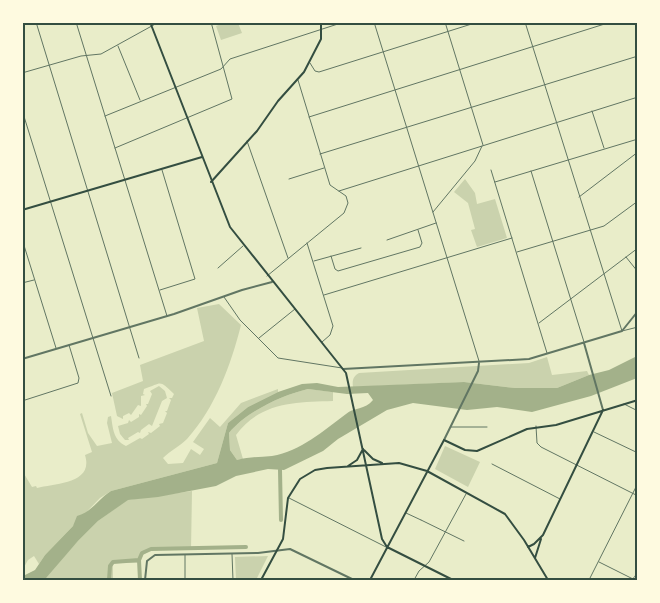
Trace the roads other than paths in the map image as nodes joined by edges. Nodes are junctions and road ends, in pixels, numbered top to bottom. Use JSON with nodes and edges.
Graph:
{"nodes":[{"id":1,"x":36,"y":22,"type":"edge"},
{"id":2,"x":76,"y":22,"type":"edge"},
{"id":3,"x":150,"y":22,"type":"edge"},
{"id":4,"x":159,"y":22,"type":"edge"},
{"id":5,"x":321,"y":22,"type":"edge"},
{"id":6,"x":344,"y":22,"type":"edge"},
{"id":7,"x":374,"y":22,"type":"edge"},
{"id":8,"x":445,"y":22,"type":"edge"},
{"id":9,"x":478,"y":22,"type":"edge"},
{"id":10,"x":524,"y":22,"type":"edge"},
{"id":11,"x":611,"y":22,"type":"edge"},
{"id":12,"x":212,"y":23,"type":"edge"},
{"id":13,"x":151,"y":27,"type":"junction"},
{"id":14,"x":322,"y":29,"type":"junction"},
{"id":15,"x":448,"y":32,"type":"junction"},
{"id":16,"x":118,"y":46,"type":"junction"},
{"id":17,"x":532,"y":47,"type":"junction"},
{"id":18,"x":383,"y":52,"type":"junction"},
{"id":19,"x":87,"y":56,"type":"junction"},
{"id":20,"x":638,"y":56,"type":"edge"},
{"id":21,"x":310,"y":63,"type":"junction"},
{"id":22,"x":49,"y":65,"type":"junction"},
{"id":23,"x":224,"y":65,"type":"junction"},
{"id":24,"x":460,"y":70,"type":"junction"},
{"id":25,"x":22,"y":73,"type":"edge"},
{"id":26,"x":298,"y":80,"type":"junction"},
{"id":27,"x":544,"y":85,"type":"junction"},
{"id":28,"x":174,"y":87,"type":"junction"},
{"id":29,"x":395,"y":90,"type":"junction"},
{"id":30,"x":638,"y":97,"type":"edge"},
{"id":31,"x":141,"y":101,"type":"junction"},
{"id":32,"x":472,"y":108,"type":"junction"},
{"id":33,"x":22,"y":110,"type":"edge"},
{"id":34,"x":592,"y":111,"type":"junction"},
{"id":35,"x":105,"y":116,"type":"junction"},
{"id":36,"x":309,"y":117,"type":"junction"},
{"id":37,"x":187,"y":119,"type":"junction"},
{"id":38,"x":556,"y":123,"type":"junction"},
{"id":39,"x":407,"y":128,"type":"junction"},
{"id":40,"x":638,"y":139,"type":"edge"},
{"id":41,"x":247,"y":141,"type":"junction"},
{"id":42,"x":483,"y":146,"type":"junction"},
{"id":43,"x":115,"y":148,"type":"junction"},
{"id":44,"x":604,"y":149,"type":"junction"},
{"id":45,"x":638,"y":152,"type":"edge"},
{"id":46,"x":320,"y":154,"type":"junction"},
{"id":47,"x":202,"y":157,"type":"junction"},
{"id":48,"x":567,"y":160,"type":"junction"},
{"id":49,"x":419,"y":166,"type":"junction"},
{"id":50,"x":161,"y":168,"type":"junction"},
{"id":51,"x":324,"y":168,"type":"junction"},
{"id":52,"x":491,"y":170,"type":"dead end"},
{"id":53,"x":531,"y":171,"type":"junction"},
{"id":54,"x":125,"y":179,"type":"junction"},
{"id":55,"x":289,"y":179,"type":"dead end"},
{"id":56,"x":211,"y":182,"type":"junction"},
{"id":57,"x":495,"y":182,"type":"junction"},
{"id":58,"x":88,"y":190,"type":"junction"},
{"id":59,"x":339,"y":191,"type":"junction"},
{"id":60,"x":579,"y":197,"type":"junction"},
{"id":61,"x":50,"y":201,"type":"junction"},
{"id":62,"x":638,"y":201,"type":"edge"},
{"id":63,"x":22,"y":210,"type":"edge"},
{"id":64,"x":433,"y":212,"type":"junction"},
{"id":65,"x":436,"y":223,"type":"junction"},
{"id":66,"x":418,"y":230,"type":"junction"},
{"id":67,"x":590,"y":230,"type":"junction"},
{"id":68,"x":512,"y":238,"type":"junction"},
{"id":69,"x":22,"y":239,"type":"edge"},
{"id":70,"x":387,"y":240,"type":"dead end"},
{"id":71,"x":307,"y":242,"type":"junction"},
{"id":72,"x":553,"y":242,"type":"junction"},
{"id":73,"x":243,"y":246,"type":"junction"},
{"id":74,"x":361,"y":248,"type":"dead end"},
{"id":75,"x":638,"y":248,"type":"edge"},
{"id":76,"x":516,"y":252,"type":"junction"},
{"id":77,"x":331,"y":256,"type":"junction"},
{"id":78,"x":626,"y":257,"type":"junction"},
{"id":79,"x":288,"y":258,"type":"junction"},
{"id":80,"x":447,"y":258,"type":"junction"},
{"id":81,"x":313,"y":262,"type":"junction"},
{"id":82,"x":218,"y":268,"type":"dead end"},
{"id":83,"x":638,"y":272,"type":"edge"},
{"id":84,"x":604,"y":274,"type":"junction"},
{"id":85,"x":267,"y":276,"type":"junction"},
{"id":86,"x":35,"y":280,"type":"junction"},
{"id":87,"x":272,"y":282,"type":"junction"},
{"id":88,"x":22,"y":283,"type":"edge"},
{"id":89,"x":159,"y":290,"type":"junction"},
{"id":90,"x":324,"y":295,"type":"junction"},
{"id":91,"x":223,"y":297,"type":"junction"},
{"id":92,"x":571,"y":299,"type":"junction"},
{"id":93,"x":295,"y":309,"type":"junction"},
{"id":94,"x":638,"y":311,"type":"edge"},
{"id":95,"x":167,"y":316,"type":"junction"},
{"id":96,"x":538,"y":324,"type":"junction"},
{"id":97,"x":130,"y":327,"type":"junction"},
{"id":98,"x":638,"y":327,"type":"edge"},
{"id":99,"x":622,"y":331,"type":"junction"},
{"id":100,"x":93,"y":338,"type":"junction"},
{"id":101,"x":258,"y":339,"type":"junction"},
{"id":102,"x":322,"y":342,"type":"junction"},
{"id":103,"x":584,"y":342,"type":"junction"},
{"id":104,"x":69,"y":345,"type":"junction"},
{"id":105,"x":56,"y":349,"type":"junction"},
{"id":106,"x":547,"y":353,"type":"junction"},
{"id":107,"x":22,"y":358,"type":"edge"},
{"id":108,"x":139,"y":358,"type":"dead end"},
{"id":109,"x":479,"y":362,"type":"junction"},
{"id":110,"x":343,"y":369,"type":"junction"},
{"id":111,"x":111,"y":396,"type":"dead end"},
{"id":112,"x":638,"y":400,"type":"edge"},
{"id":113,"x":22,"y":401,"type":"edge"},
{"id":114,"x":624,"y":404,"type":"junction"},
{"id":115,"x":603,"y":410,"type":"junction"},
{"id":116,"x":638,"y":411,"type":"edge"},
{"id":117,"x":536,"y":426,"type":"junction"},
{"id":118,"x":451,"y":427,"type":"junction"},
{"id":119,"x":487,"y":427,"type":"dead end"},
{"id":120,"x":594,"y":432,"type":"junction"},
{"id":121,"x":444,"y":440,"type":"junction"},
{"id":122,"x":363,"y":449,"type":"junction"},
{"id":123,"x":638,"y":453,"type":"edge"},
{"id":124,"x":385,"y":463,"type":"junction"},
{"id":125,"x":492,"y":464,"type":"dead end"},
{"id":126,"x":578,"y":465,"type":"junction"},
{"id":127,"x":347,"y":466,"type":"junction"},
{"id":128,"x":366,"y":466,"type":"junction"},
{"id":129,"x":427,"y":471,"type":"junction"},
{"id":130,"x":638,"y":483,"type":"edge"},
{"id":131,"x":466,"y":493,"type":"junction"},
{"id":132,"x":632,"y":493,"type":"junction"},
{"id":133,"x":638,"y":496,"type":"edge"},
{"id":134,"x":288,"y":498,"type":"junction"},
{"id":135,"x":561,"y":499,"type":"junction"},
{"id":136,"x":406,"y":513,"type":"junction"},
{"id":137,"x":445,"y":532,"type":"junction"},
{"id":138,"x":541,"y":538,"type":"junction"},
{"id":139,"x":464,"y":541,"type":"dead end"},
{"id":140,"x":387,"y":547,"type":"junction"},
{"id":141,"x":528,"y":547,"type":"junction"},
{"id":142,"x":275,"y":551,"type":"junction"},
{"id":143,"x":185,"y":554,"type":"junction"},
{"id":144,"x":232,"y":554,"type":"junction"},
{"id":145,"x":534,"y":558,"type":"junction"},
{"id":146,"x":599,"y":562,"type":"junction"},
{"id":147,"x":425,"y":566,"type":"junction"},
{"id":148,"x":145,"y":580,"type":"edge"},
{"id":149,"x":185,"y":580,"type":"edge"},
{"id":150,"x":233,"y":580,"type":"edge"},
{"id":151,"x":261,"y":580,"type":"edge"},
{"id":152,"x":354,"y":580,"type":"edge"},
{"id":153,"x":370,"y":580,"type":"edge"},
{"id":154,"x":414,"y":580,"type":"edge"},
{"id":155,"x":453,"y":580,"type":"edge"},
{"id":156,"x":548,"y":580,"type":"edge"},
{"id":157,"x":589,"y":580,"type":"edge"},
{"id":158,"x":636,"y":580,"type":"edge"}],
"edges":[{"from":1,"to":22,"type":"street"},
{"from":2,"to":19,"type":"street"},
{"from":3,"to":13,"type":"main road"},
{"from":4,"to":13,"type":"street"},
{"from":5,"to":14,"type":"main road"},
{"from":6,"to":14,"type":"street"},
{"from":7,"to":18,"type":"street"},
{"from":8,"to":15,"type":"street"},
{"from":9,"to":15,"type":"street"},
{"from":10,"to":17,"type":"street"},
{"from":11,"to":17,"type":"street"},
{"from":12,"to":23,"type":"street"},
{"from":13,"to":16,"type":"street"},
{"from":13,"to":28,"type":"main road"},
{"from":14,"to":21,"type":"main road"},
{"from":14,"to":23,"type":"street"},
{"from":15,"to":18,"type":"street"},
{"from":15,"to":24,"type":"street"},
{"from":16,"to":19,"type":"street"},
{"from":16,"to":31,"type":"street"},
{"from":17,"to":24,"type":"street"},
{"from":17,"to":27,"type":"street"},
{"from":18,"to":21,"type":"street"},
{"from":18,"to":29,"type":"street"},
{"from":19,"to":22,"type":"street"},
{"from":19,"to":35,"type":"street"},
{"from":20,"to":27,"type":"street"},
{"from":21,"to":26,"type":"main road"},
{"from":22,"to":25,"type":"street"},
{"from":22,"to":58,"type":"street"},
{"from":23,"to":28,"type":"street"},
{"from":23,"to":37,"type":"street"},
{"from":24,"to":29,"type":"street"},
{"from":24,"to":32,"type":"street"},
{"from":26,"to":36,"type":"street"},
{"from":26,"to":41,"type":"main road"},
{"from":27,"to":32,"type":"street"},
{"from":27,"to":38,"type":"street"},
{"from":28,"to":31,"type":"street"},
{"from":28,"to":37,"type":"main road"},
{"from":29,"to":36,"type":"street"},
{"from":29,"to":39,"type":"street"},
{"from":30,"to":34,"type":"street"},
{"from":31,"to":35,"type":"street"},
{"from":32,"to":39,"type":"street"},
{"from":32,"to":42,"type":"street"},
{"from":33,"to":61,"type":"street"},
{"from":34,"to":38,"type":"street"},
{"from":34,"to":44,"type":"street"},
{"from":35,"to":43,"type":"street"},
{"from":36,"to":46,"type":"street"},
{"from":37,"to":43,"type":"street"},
{"from":37,"to":47,"type":"main road"},
{"from":38,"to":42,"type":"street"},
{"from":38,"to":48,"type":"street"},
{"from":39,"to":46,"type":"street"},
{"from":39,"to":49,"type":"street"},
{"from":40,"to":44,"type":"street"},
{"from":41,"to":56,"type":"main road"},
{"from":41,"to":79,"type":"street"},
{"from":42,"to":49,"type":"street"},
{"from":42,"to":64,"type":"street"},
{"from":43,"to":54,"type":"street"},
{"from":44,"to":48,"type":"street"},
{"from":45,"to":60,"type":"street"},
{"from":46,"to":51,"type":"street"},
{"from":47,"to":50,"type":"main road"},
{"from":47,"to":56,"type":"main road"},
{"from":48,"to":53,"type":"street"},
{"from":48,"to":60,"type":"street"},
{"from":49,"to":59,"type":"street"},
{"from":49,"to":64,"type":"street"},
{"from":50,"to":54,"type":"main road"},
{"from":50,"to":89,"type":"street"},
{"from":51,"to":55,"type":"street"},
{"from":51,"to":59,"type":"street"},
{"from":52,"to":57,"type":"street"},
{"from":53,"to":57,"type":"street"},
{"from":53,"to":72,"type":"street"},
{"from":54,"to":58,"type":"main road"},
{"from":54,"to":89,"type":"street"},
{"from":56,"to":73,"type":"main road"},
{"from":57,"to":68,"type":"street"},
{"from":58,"to":61,"type":"main road"},
{"from":58,"to":97,"type":"street"},
{"from":59,"to":71,"type":"street"},
{"from":60,"to":67,"type":"street"},
{"from":61,"to":63,"type":"main road"},
{"from":61,"to":100,"type":"street"},
{"from":62,"to":67,"type":"street"},
{"from":64,"to":65,"type":"street"},
{"from":65,"to":66,"type":"street"},
{"from":65,"to":80,"type":"street"},
{"from":66,"to":70,"type":"street"},
{"from":66,"to":77,"type":"street"},
{"from":67,"to":72,"type":"street"},
{"from":67,"to":84,"type":"street"},
{"from":68,"to":76,"type":"street"},
{"from":68,"to":80,"type":"street"},
{"from":69,"to":86,"type":"street"},
{"from":71,"to":79,"type":"street"},
{"from":71,"to":81,"type":"street"},
{"from":72,"to":76,"type":"street"},
{"from":72,"to":92,"type":"street"},
{"from":73,"to":82,"type":"street"},
{"from":73,"to":85,"type":"main road"},
{"from":74,"to":77,"type":"street"},
{"from":75,"to":78,"type":"street"},
{"from":76,"to":96,"type":"street"},
{"from":77,"to":81,"type":"street"},
{"from":78,"to":83,"type":"street"},
{"from":78,"to":84,"type":"street"},
{"from":79,"to":85,"type":"street"},
{"from":80,"to":90,"type":"street"},
{"from":80,"to":109,"type":"street"},
{"from":81,"to":90,"type":"street"},
{"from":84,"to":92,"type":"street"},
{"from":84,"to":99,"type":"street"},
{"from":85,"to":87,"type":"main road"},
{"from":86,"to":88,"type":"street"},
{"from":86,"to":105,"type":"street"},
{"from":87,"to":91,"type":"street"},
{"from":87,"to":93,"type":"main road"},
{"from":89,"to":95,"type":"street"},
{"from":90,"to":102,"type":"street"},
{"from":91,"to":95,"type":"street"},
{"from":91,"to":101,"type":"street"},
{"from":92,"to":96,"type":"street"},
{"from":92,"to":103,"type":"street"},
{"from":93,"to":101,"type":"street"},
{"from":93,"to":102,"type":"main road"},
{"from":94,"to":99,"type":"street"},
{"from":95,"to":97,"type":"street"},
{"from":96,"to":106,"type":"street"},
{"from":97,"to":100,"type":"street"},
{"from":97,"to":108,"type":"street"},
{"from":98,"to":99,"type":"street"},
{"from":99,"to":103,"type":"street"},
{"from":100,"to":104,"type":"street"},
{"from":100,"to":111,"type":"street"},
{"from":101,"to":110,"type":"street"},
{"from":102,"to":110,"type":"main road"},
{"from":103,"to":106,"type":"street"},
{"from":103,"to":115,"type":"street"},
{"from":104,"to":105,"type":"street"},
{"from":104,"to":113,"type":"street"},
{"from":105,"to":107,"type":"street"},
{"from":106,"to":109,"type":"street"},
{"from":109,"to":110,"type":"street"},
{"from":109,"to":118,"type":"street"},
{"from":110,"to":122,"type":"main road"},
{"from":112,"to":114,"type":"main road"},
{"from":114,"to":115,"type":"main road"},
{"from":114,"to":116,"type":"street"},
{"from":115,"to":117,"type":"main road"},
{"from":115,"to":120,"type":"main road"},
{"from":117,"to":121,"type":"main road"},
{"from":117,"to":126,"type":"street"},
{"from":118,"to":119,"type":"street"},
{"from":118,"to":121,"type":"street"},
{"from":120,"to":123,"type":"street"},
{"from":120,"to":126,"type":"main road"},
{"from":121,"to":129,"type":"main road"},
{"from":122,"to":124,"type":"main road"},
{"from":122,"to":127,"type":"main road"},
{"from":122,"to":128,"type":"main road"},
{"from":124,"to":128,"type":"main road"},
{"from":124,"to":129,"type":"main road"},
{"from":125,"to":135,"type":"street"},
{"from":126,"to":132,"type":"street"},
{"from":126,"to":135,"type":"main road"},
{"from":127,"to":128,"type":"main road"},
{"from":127,"to":134,"type":"main road"},
{"from":128,"to":140,"type":"main road"},
{"from":129,"to":131,"type":"main road"},
{"from":129,"to":136,"type":"main road"},
{"from":130,"to":132,"type":"street"},
{"from":131,"to":137,"type":"street"},
{"from":131,"to":141,"type":"main road"},
{"from":132,"to":133,"type":"street"},
{"from":132,"to":146,"type":"street"},
{"from":134,"to":140,"type":"street"},
{"from":134,"to":142,"type":"main road"},
{"from":135,"to":138,"type":"main road"},
{"from":136,"to":137,"type":"street"},
{"from":136,"to":140,"type":"main road"},
{"from":137,"to":139,"type":"street"},
{"from":137,"to":147,"type":"street"},
{"from":138,"to":141,"type":"main road"},
{"from":138,"to":145,"type":"main road"},
{"from":140,"to":147,"type":"main road"},
{"from":140,"to":153,"type":"main road"},
{"from":141,"to":145,"type":"main road"},
{"from":142,"to":144,"type":"street"},
{"from":142,"to":151,"type":"main road"},
{"from":142,"to":152,"type":"street"},
{"from":143,"to":144,"type":"street"},
{"from":143,"to":148,"type":"street"},
{"from":143,"to":149,"type":"street"},
{"from":144,"to":150,"type":"street"},
{"from":145,"to":156,"type":"main road"},
{"from":146,"to":157,"type":"street"},
{"from":146,"to":158,"type":"street"},
{"from":147,"to":154,"type":"street"},
{"from":147,"to":155,"type":"main road"}]}
